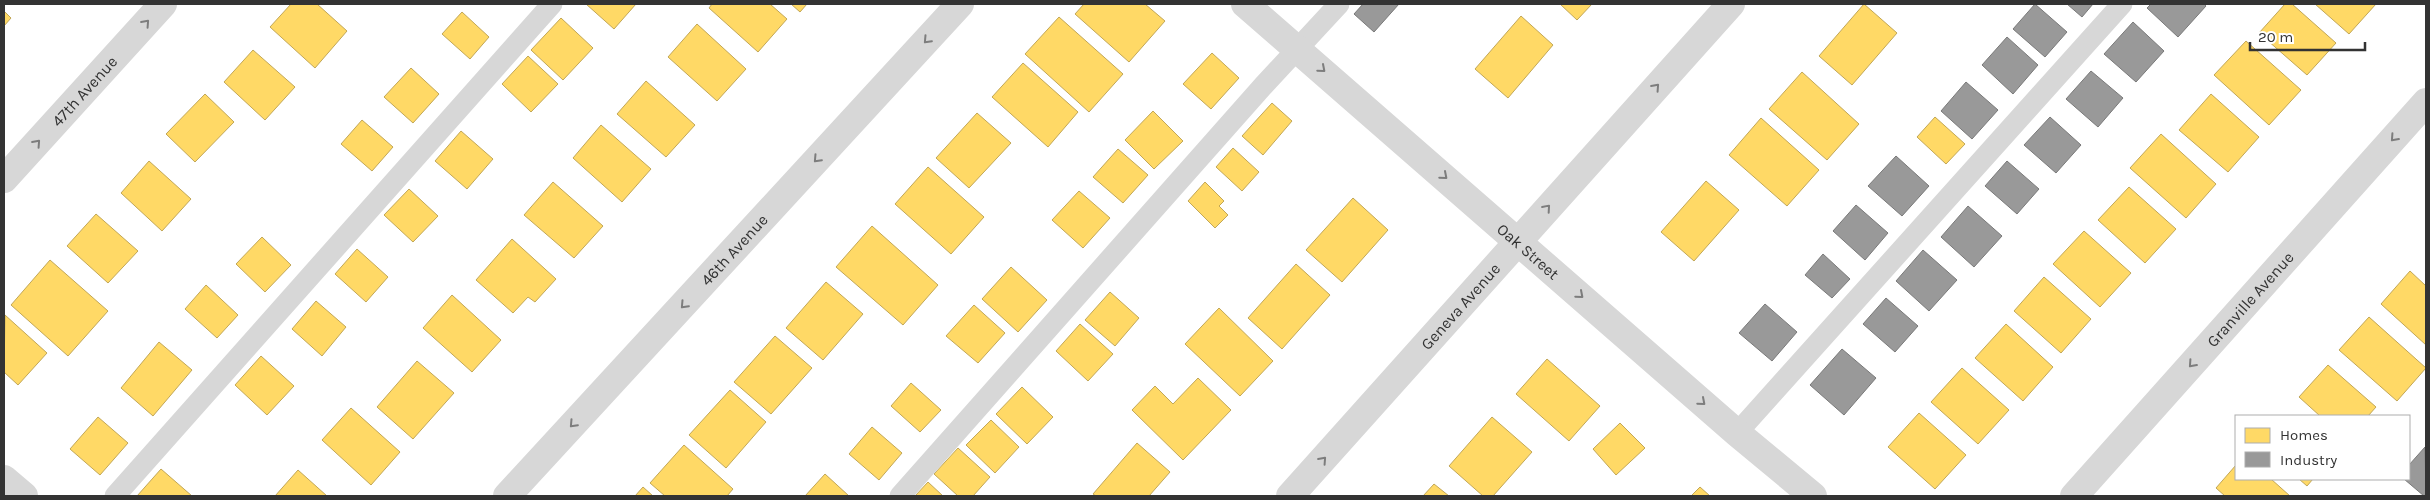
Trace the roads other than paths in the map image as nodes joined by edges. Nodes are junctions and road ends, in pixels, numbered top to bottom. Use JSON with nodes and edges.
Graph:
{"nodes":[{"id":1,"x":164,"y":4,"type":"edge"},
{"id":2,"x":552,"y":4,"type":"edge"},
{"id":3,"x":960,"y":4,"type":"edge"},
{"id":4,"x":1244,"y":4,"type":"edge"},
{"id":5,"x":1339,"y":4,"type":"edge"},
{"id":6,"x":1731,"y":4,"type":"edge"},
{"id":7,"x":2122,"y":4,"type":"edge"},
{"id":8,"x":1298,"y":49,"type":"junction"},
{"id":9,"x":2426,"y":102,"type":"edge"},
{"id":10,"x":4,"y":179,"type":"edge"},
{"id":11,"x":1518,"y":240,"type":"junction"},
{"id":12,"x":1737,"y":433,"type":"junction"},
{"id":13,"x":4,"y":479,"type":"edge"},
{"id":14,"x":24,"y":496,"type":"edge"},
{"id":15,"x":114,"y":496,"type":"edge"},
{"id":16,"x":507,"y":496,"type":"edge"},
{"id":17,"x":900,"y":496,"type":"edge"},
{"id":18,"x":1290,"y":496,"type":"edge"},
{"id":19,"x":1814,"y":496,"type":"edge"},
{"id":20,"x":2074,"y":496,"type":"edge"}],
"edges":[{"from":10,"to":1,"type":"street","name":"47th Avenue","one_way":true},
{"from":2,"to":15,"type":"lane"},
{"from":3,"to":16,"type":"street","name":"46th Avenue","one_way":true},
{"from":4,"to":8,"type":"street","name":"Oak Street"},
{"from":5,"to":8,"type":"lane"},
{"from":11,"to":6,"type":"street","name":"Geneva Avenue","one_way":true},
{"from":7,"to":12,"type":"lane"},
{"from":8,"to":11,"type":"street","name":"Oak Street","one_way":true},
{"from":8,"to":17,"type":"lane"},
{"from":9,"to":20,"type":"street","name":"Granville Avenue","one_way":true},
{"from":11,"to":12,"type":"street","name":"Oak Street","one_way":true},
{"from":18,"to":11,"type":"street","name":"Geneva Avenue","one_way":true},
{"from":12,"to":19,"type":"street","name":"Oak Street"},
{"from":13,"to":14,"type":"street"}]}
